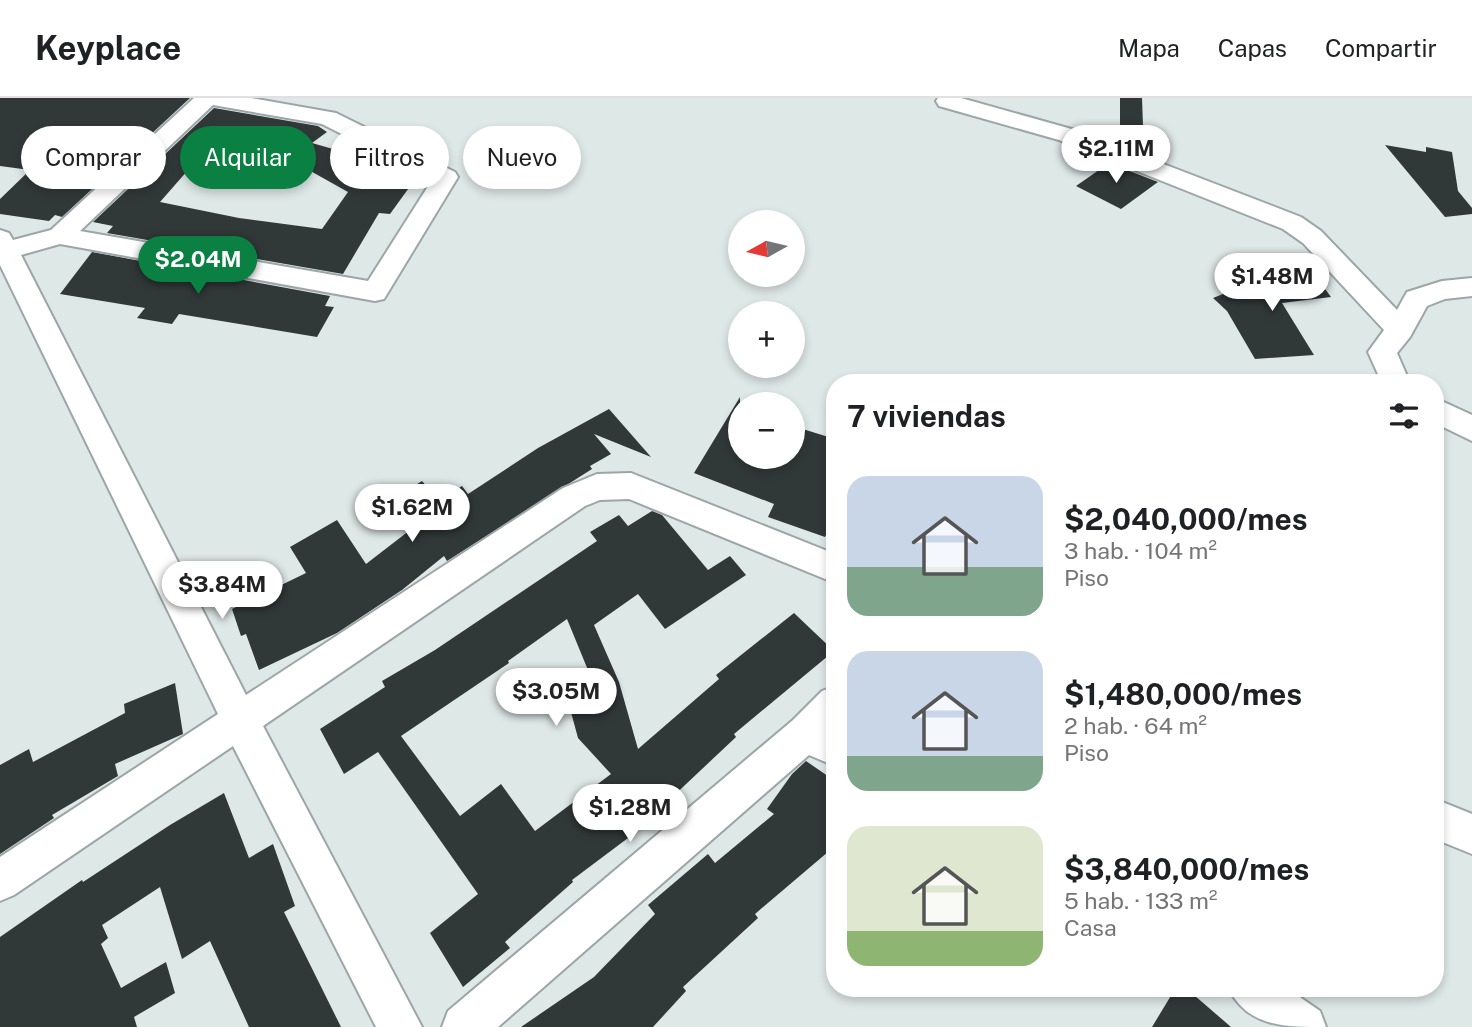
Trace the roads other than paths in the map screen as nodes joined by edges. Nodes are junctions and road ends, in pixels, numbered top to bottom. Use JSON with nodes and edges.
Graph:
{"nodes":[{"id":1,"x":209,"y":98,"type":"edge"},
{"id":2,"x":947,"y":101,"type":"dead end"},
{"id":3,"x":60,"y":236,"type":"junction"},
{"id":4,"x":3,"y":245,"type":"edge"},
{"id":5,"x":1472,"y":287,"type":"edge"},
{"id":6,"x":1400,"y":330,"type":"junction"},
{"id":7,"x":1392,"y":374,"type":"edge"},
{"id":8,"x":1444,"y":414,"type":"edge"},
{"id":9,"x":1472,"y":429,"type":"edge"},
{"id":10,"x":826,"y":565,"type":"edge"},
{"id":11,"x":240,"y":721,"type":"junction"},
{"id":12,"x":820,"y":741,"type":"edge"},
{"id":13,"x":1444,"y":823,"type":"edge"},
{"id":14,"x":1472,"y":834,"type":"edge"},
{"id":15,"x":0,"y":881,"type":"edge"},
{"id":16,"x":1262,"y":997,"type":"edge"},
{"id":17,"x":400,"y":1027,"type":"edge"},
{"id":18,"x":464,"y":1027,"type":"edge"},
{"id":19,"x":1304,"y":1027,"type":"edge"}],
"edges":[{"from":1,"to":3,"type":"street"},
{"from":1,"to":3,"type":"street"},
{"from":2,"to":6,"type":"street"},
{"from":3,"to":4,"type":"street"},
{"from":4,"to":11,"type":"street"},
{"from":5,"to":6,"type":"street"},
{"from":6,"to":7,"type":"street"},
{"from":8,"to":9,"type":"street"},
{"from":10,"to":11,"type":"street"},
{"from":11,"to":15,"type":"street"},
{"from":11,"to":17,"type":"street"},
{"from":12,"to":18,"type":"street"},
{"from":13,"to":14,"type":"street"},
{"from":16,"to":19,"type":"street"}]}
